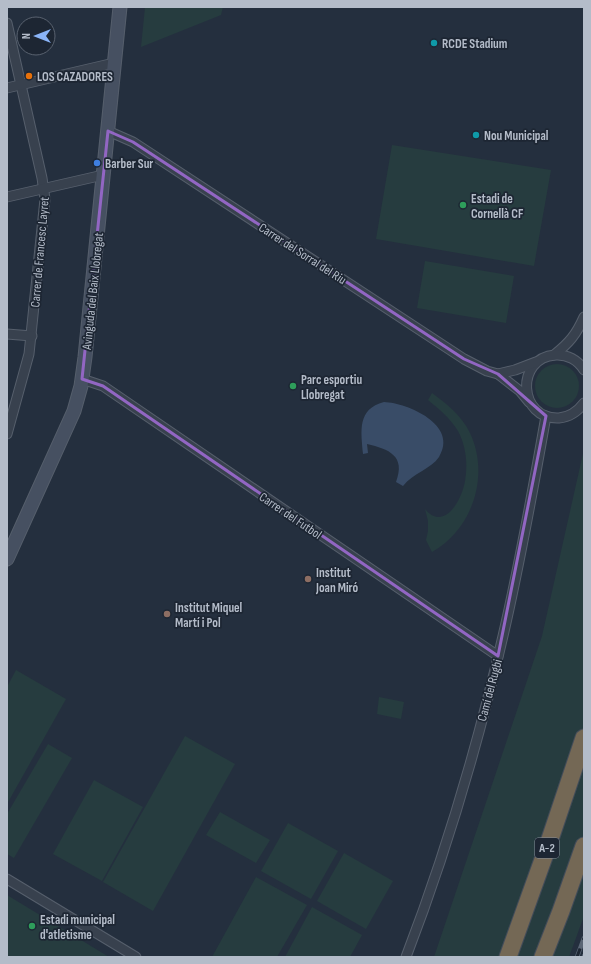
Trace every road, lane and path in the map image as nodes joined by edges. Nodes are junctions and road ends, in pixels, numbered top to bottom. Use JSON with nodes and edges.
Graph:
{"nodes":[{"id":1,"x":120,"y":7,"type":"edge"},
{"id":2,"x":7,"y":23,"type":"edge"},
{"id":3,"x":114,"y":63,"type":"junction"},
{"id":4,"x":21,"y":85,"type":"junction"},
{"id":5,"x":7,"y":88,"type":"edge"},
{"id":6,"x":108,"y":131,"type":"junction"},
{"id":7,"x":103,"y":176,"type":"junction"},
{"id":8,"x":44,"y":189,"type":"junction"},
{"id":9,"x":7,"y":197,"type":"edge"},
{"id":10,"x":584,"y":317,"type":"edge"},
{"id":11,"x":7,"y":334,"type":"edge"},
{"id":12,"x":32,"y":336,"type":"junction"},
{"id":13,"x":554,"y":355,"type":"junction"},
{"id":14,"x":539,"y":361,"type":"junction"},
{"id":15,"x":584,"y":370,"type":"edge"},
{"id":16,"x":498,"y":374,"type":"junction"},
{"id":17,"x":82,"y":379,"type":"junction"},
{"id":18,"x":530,"y":402,"type":"junction"},
{"id":19,"x":584,"y":403,"type":"edge"},
{"id":20,"x":546,"y":416,"type":"junction"},
{"id":21,"x":7,"y":434,"type":"edge"},
{"id":22,"x":7,"y":559,"type":"edge"},
{"id":23,"x":498,"y":656,"type":"junction"},
{"id":24,"x":584,"y":738,"type":"edge"},
{"id":25,"x":584,"y":846,"type":"edge"},
{"id":26,"x":7,"y":879,"type":"edge"},
{"id":27,"x":136,"y":957,"type":"edge"},
{"id":28,"x":406,"y":957,"type":"edge"},
{"id":29,"x":508,"y":957,"type":"edge"},
{"id":30,"x":543,"y":957,"type":"edge"}],
"edges":[{"from":1,"to":3,"type":"main road","name":"Avinguda del Baix Llobregat"},
{"from":2,"to":4,"type":"street","name":"Carrer de Francesc Layret"},
{"from":3,"to":4,"type":"street"},
{"from":3,"to":6,"type":"main road","name":"Avinguda del Baix Llobregat"},
{"from":4,"to":5,"type":"street"},
{"from":4,"to":8,"type":"street","name":"Carrer de Francesc Layret"},
{"from":6,"to":7,"type":"main road","name":"Avinguda del Baix Llobregat"},
{"from":6,"to":16,"type":"street","name":"Carrer del Sorral del Riu"},
{"from":7,"to":8,"type":"street"},
{"from":7,"to":17,"type":"main road","name":"Avinguda del Baix Llobregat"},
{"from":8,"to":9,"type":"street"},
{"from":8,"to":12,"type":"street","name":"Carrer de Francesc Layret"},
{"from":10,"to":13,"type":"street"},
{"from":11,"to":12,"type":"street"},
{"from":12,"to":21,"type":"street","name":"Carrer de Francesc Layret"},
{"from":13,"to":14,"type":"street"},
{"from":13,"to":15,"type":"street"},
{"from":14,"to":16,"type":"street"},
{"from":14,"to":18,"type":"street"},
{"from":16,"to":18,"type":"street","name":"Carrer del Sorral del Riu"},
{"from":17,"to":22,"type":"main road","name":"Avinguda del Baix Llobregat"},
{"from":17,"to":23,"type":"street","name":"Carrer del Futbol"},
{"from":18,"to":20,"type":"street","name":"Carrer del Sorral del Riu"},
{"from":19,"to":20,"type":"street"},
{"from":20,"to":23,"type":"street","name":"Camí del Rugbi"},
{"from":23,"to":28,"type":"street","name":"Camí del Rugbi"},
{"from":24,"to":29,"type":"highway","number":"A-2"},
{"from":25,"to":30,"type":"highway"},
{"from":26,"to":27,"type":"street"}]}
